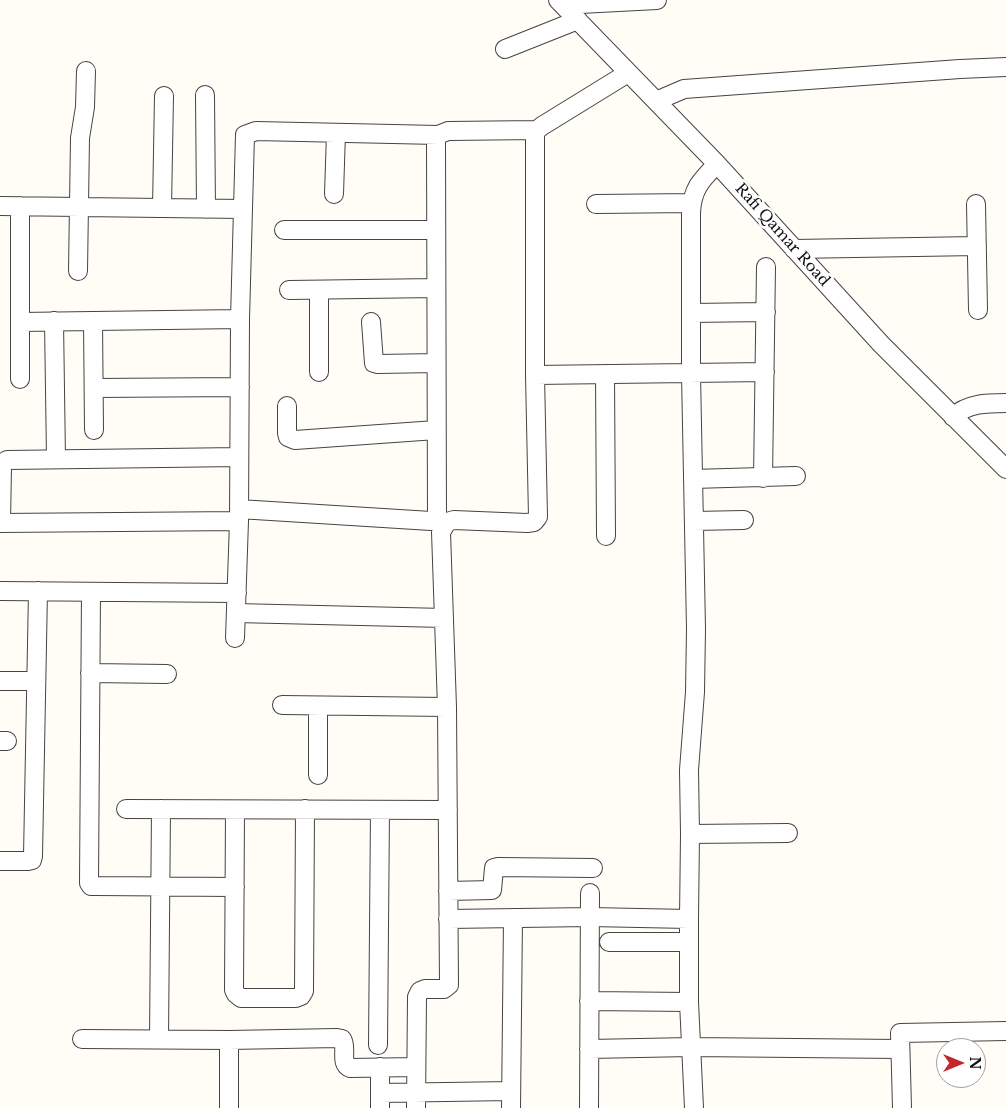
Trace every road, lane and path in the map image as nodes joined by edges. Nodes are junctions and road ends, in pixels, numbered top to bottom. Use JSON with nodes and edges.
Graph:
{"nodes":[{"id":1,"x":657,"y":0,"type":"edge"},
{"id":2,"x":568,"y":10,"type":"edge"},
{"id":3,"x":505,"y":49,"type":"dead end"},
{"id":4,"x":1006,"y":67,"type":"edge"},
{"id":5,"x":86,"y":71,"type":"dead end"},
{"id":6,"x":628,"y":73,"type":"junction"},
{"id":7,"x":205,"y":95,"type":"dead end"},
{"id":8,"x":164,"y":96,"type":"dead end"},
{"id":9,"x":656,"y":101,"type":"junction"},
{"id":10,"x":537,"y":130,"type":"junction"},
{"id":11,"x":336,"y":133,"type":"junction"},
{"id":12,"x":438,"y":135,"type":"junction"},
{"id":13,"x":717,"y":164,"type":"junction"},
{"id":14,"x":334,"y":194,"type":"dead end"},
{"id":15,"x":692,"y":203,"type":"junction"},
{"id":16,"x":596,"y":204,"type":"dead end"},
{"id":17,"x":976,"y":204,"type":"dead end"},
{"id":18,"x":0,"y":206,"type":"edge"},
{"id":19,"x":20,"y":206,"type":"junction"},
{"id":20,"x":78,"y":208,"type":"junction"},
{"id":21,"x":162,"y":208,"type":"junction"},
{"id":22,"x":206,"y":209,"type":"junction"},
{"id":23,"x":242,"y":209,"type":"junction"},
{"id":24,"x":284,"y":230,"type":"dead end"},
{"id":25,"x":435,"y":230,"type":"junction"},
{"id":26,"x":977,"y":246,"type":"junction"},
{"id":27,"x":794,"y":249,"type":"junction"},
{"id":28,"x":766,"y":267,"type":"dead end"},
{"id":29,"x":78,"y":271,"type":"dead end"},
{"id":30,"x":436,"y":288,"type":"junction"},
{"id":31,"x":289,"y":290,"type":"dead end"},
{"id":32,"x":319,"y":290,"type":"junction"},
{"id":33,"x":978,"y":310,"type":"dead end"},
{"id":34,"x":766,"y":312,"type":"junction"},
{"id":35,"x":691,"y":313,"type":"junction"},
{"id":36,"x":240,"y":319,"type":"junction"},
{"id":37,"x":93,"y":321,"type":"junction"},
{"id":38,"x":20,"y":322,"type":"junction"},
{"id":39,"x":54,"y":322,"type":"junction"},
{"id":40,"x":372,"y":322,"type":"dead end"},
{"id":41,"x":436,"y":363,"type":"junction"},
{"id":42,"x":319,"y":372,"type":"dead end"},
{"id":43,"x":765,"y":372,"type":"junction"},
{"id":44,"x":605,"y":374,"type":"junction"},
{"id":45,"x":691,"y":374,"type":"junction"},
{"id":46,"x":535,"y":375,"type":"junction"},
{"id":47,"x":20,"y":379,"type":"dead end"},
{"id":48,"x":240,"y":387,"type":"junction"},
{"id":49,"x":94,"y":388,"type":"junction"},
{"id":50,"x":1006,"y":403,"type":"edge"},
{"id":51,"x":286,"y":406,"type":"dead end"},
{"id":52,"x":953,"y":417,"type":"junction"},
{"id":53,"x":94,"y":430,"type":"dead end"},
{"id":54,"x":436,"y":430,"type":"junction"},
{"id":55,"x":239,"y":457,"type":"junction"},
{"id":56,"x":56,"y":460,"type":"junction"},
{"id":57,"x":1006,"y":469,"type":"edge"},
{"id":58,"x":796,"y":476,"type":"dead end"},
{"id":59,"x":692,"y":478,"type":"junction"},
{"id":60,"x":763,"y":478,"type":"junction"},
{"id":61,"x":239,"y":515,"type":"junction"},
{"id":62,"x":744,"y":520,"type":"dead end"},
{"id":63,"x":694,"y":521,"type":"junction"},
{"id":64,"x":442,"y":522,"type":"junction"},
{"id":65,"x":0,"y":523,"type":"edge"},
{"id":66,"x":606,"y":536,"type":"dead end"},
{"id":67,"x":0,"y":591,"type":"edge"},
{"id":68,"x":38,"y":591,"type":"junction"},
{"id":69,"x":90,"y":592,"type":"junction"},
{"id":70,"x":237,"y":593,"type":"junction"},
{"id":71,"x":236,"y":613,"type":"junction"},
{"id":72,"x":444,"y":618,"type":"junction"},
{"id":73,"x":235,"y":638,"type":"dead end"},
{"id":74,"x":90,"y":673,"type":"junction"},
{"id":75,"x":167,"y":674,"type":"dead end"},
{"id":76,"x":0,"y":681,"type":"edge"},
{"id":77,"x":36,"y":681,"type":"junction"},
{"id":78,"x":282,"y":705,"type":"dead end"},
{"id":79,"x":318,"y":706,"type":"junction"},
{"id":80,"x":447,"y":707,"type":"junction"},
{"id":81,"x":318,"y":775,"type":"dead end"},
{"id":82,"x":126,"y":809,"type":"dead end"},
{"id":83,"x":161,"y":809,"type":"junction"},
{"id":84,"x":305,"y":809,"type":"junction"},
{"id":85,"x":235,"y":810,"type":"junction"},
{"id":86,"x":380,"y":810,"type":"junction"},
{"id":87,"x":448,"y":810,"type":"junction"},
{"id":88,"x":788,"y":833,"type":"dead end"},
{"id":89,"x":690,"y":834,"type":"junction"},
{"id":90,"x":0,"y":861,"type":"edge"},
{"id":91,"x":593,"y":868,"type":"dead end"},
{"id":92,"x":161,"y":887,"type":"junction"},
{"id":93,"x":235,"y":887,"type":"junction"},
{"id":94,"x":448,"y":890,"type":"junction"},
{"id":95,"x":590,"y":892,"type":"dead end"},
{"id":96,"x":590,"y":917,"type":"junction"},
{"id":97,"x":513,"y":918,"type":"junction"},
{"id":98,"x":448,"y":919,"type":"junction"},
{"id":99,"x":688,"y":919,"type":"junction"},
{"id":100,"x":609,"y":942,"type":"dead end"},
{"id":101,"x":689,"y":942,"type":"junction"},
{"id":102,"x":589,"y":1001,"type":"junction"},
{"id":103,"x":690,"y":1002,"type":"junction"},
{"id":104,"x":1006,"y":1031,"type":"edge"},
{"id":105,"x":82,"y":1039,"type":"dead end"},
{"id":106,"x":159,"y":1040,"type":"junction"},
{"id":107,"x":229,"y":1040,"type":"junction"},
{"id":108,"x":378,"y":1045,"type":"dead end"},
{"id":109,"x":691,"y":1047,"type":"junction"},
{"id":110,"x":589,"y":1049,"type":"junction"},
{"id":111,"x":900,"y":1049,"type":"junction"},
{"id":112,"x":380,"y":1067,"type":"junction"},
{"id":113,"x":416,"y":1067,"type":"junction"},
{"id":114,"x":511,"y":1099,"type":"edge"},
{"id":115,"x":380,"y":1100,"type":"edge"},
{"id":116,"x":416,"y":1100,"type":"edge"},
{"id":117,"x":228,"y":1108,"type":"edge"},
{"id":118,"x":589,"y":1108,"type":"edge"},
{"id":119,"x":694,"y":1108,"type":"edge"},
{"id":120,"x":902,"y":1108,"type":"edge"}],
"edges":[{"from":1,"to":2,"type":"street"},
{"from":2,"to":3,"type":"street"},
{"from":2,"to":6,"type":"street","name":"Rafi Qamar Road"},
{"from":4,"to":9,"type":"street"},
{"from":5,"to":20,"type":"street"},
{"from":6,"to":9,"type":"street","name":"Rafi Qamar Road"},
{"from":6,"to":10,"type":"street"},
{"from":7,"to":22,"type":"street"},
{"from":8,"to":21,"type":"street"},
{"from":9,"to":13,"type":"street","name":"Rafi Qamar Road"},
{"from":10,"to":12,"type":"street"},
{"from":10,"to":46,"type":"street"},
{"from":11,"to":12,"type":"street"},
{"from":11,"to":14,"type":"street"},
{"from":11,"to":23,"type":"street"},
{"from":12,"to":25,"type":"street"},
{"from":13,"to":15,"type":"street"},
{"from":13,"to":27,"type":"street","name":"Rafi Qamar Road"},
{"from":15,"to":16,"type":"street"},
{"from":15,"to":35,"type":"street"},
{"from":17,"to":26,"type":"street"},
{"from":18,"to":19,"type":"street"},
{"from":19,"to":20,"type":"street"},
{"from":19,"to":38,"type":"street"},
{"from":20,"to":21,"type":"street"},
{"from":20,"to":29,"type":"street"},
{"from":21,"to":22,"type":"street"},
{"from":22,"to":23,"type":"street"},
{"from":23,"to":36,"type":"street"},
{"from":24,"to":25,"type":"street"},
{"from":25,"to":30,"type":"street"},
{"from":26,"to":27,"type":"street"},
{"from":26,"to":33,"type":"street"},
{"from":27,"to":52,"type":"street","name":"Rafi Qamar Road"},
{"from":28,"to":34,"type":"street"},
{"from":30,"to":32,"type":"street"},
{"from":30,"to":41,"type":"street"},
{"from":31,"to":32,"type":"street"},
{"from":32,"to":42,"type":"street"},
{"from":34,"to":35,"type":"street"},
{"from":34,"to":43,"type":"street"},
{"from":35,"to":45,"type":"street"},
{"from":36,"to":37,"type":"street"},
{"from":36,"to":48,"type":"street"},
{"from":37,"to":39,"type":"street"},
{"from":37,"to":49,"type":"street"},
{"from":38,"to":39,"type":"street"},
{"from":38,"to":47,"type":"street"},
{"from":39,"to":56,"type":"street"},
{"from":40,"to":41,"type":"street"},
{"from":41,"to":54,"type":"street"},
{"from":43,"to":45,"type":"street"},
{"from":43,"to":60,"type":"street"},
{"from":44,"to":45,"type":"street"},
{"from":44,"to":46,"type":"street"},
{"from":44,"to":66,"type":"street"},
{"from":45,"to":59,"type":"street"},
{"from":46,"to":64,"type":"street"},
{"from":48,"to":49,"type":"street"},
{"from":48,"to":55,"type":"street"},
{"from":49,"to":53,"type":"street"},
{"from":50,"to":52,"type":"street"},
{"from":51,"to":54,"type":"street"},
{"from":52,"to":57,"type":"street","name":"Rafi Qamar Road"},
{"from":54,"to":64,"type":"street"},
{"from":55,"to":56,"type":"street"},
{"from":55,"to":61,"type":"street"},
{"from":56,"to":65,"type":"street"},
{"from":58,"to":60,"type":"street"},
{"from":59,"to":60,"type":"street"},
{"from":59,"to":63,"type":"street"},
{"from":61,"to":64,"type":"street"},
{"from":61,"to":65,"type":"street"},
{"from":61,"to":70,"type":"street"},
{"from":62,"to":63,"type":"street"},
{"from":63,"to":89,"type":"street"},
{"from":64,"to":72,"type":"street"},
{"from":67,"to":68,"type":"street"},
{"from":68,"to":69,"type":"street"},
{"from":68,"to":77,"type":"street"},
{"from":69,"to":70,"type":"street"},
{"from":69,"to":74,"type":"street"},
{"from":70,"to":71,"type":"street"},
{"from":71,"to":72,"type":"street"},
{"from":71,"to":73,"type":"street"},
{"from":72,"to":80,"type":"street"},
{"from":74,"to":75,"type":"street"},
{"from":74,"to":92,"type":"street"},
{"from":76,"to":77,"type":"street"},
{"from":77,"to":90,"type":"street"},
{"from":78,"to":79,"type":"street"},
{"from":79,"to":80,"type":"street"},
{"from":79,"to":81,"type":"street"},
{"from":80,"to":87,"type":"street"},
{"from":82,"to":83,"type":"street"},
{"from":83,"to":85,"type":"street"},
{"from":83,"to":92,"type":"street"},
{"from":84,"to":85,"type":"street"},
{"from":84,"to":86,"type":"street"},
{"from":84,"to":93,"type":"street"},
{"from":85,"to":93,"type":"street"},
{"from":86,"to":87,"type":"street"},
{"from":86,"to":108,"type":"street"},
{"from":87,"to":94,"type":"street"},
{"from":88,"to":89,"type":"street"},
{"from":89,"to":99,"type":"street"},
{"from":91,"to":94,"type":"street"},
{"from":92,"to":93,"type":"street"},
{"from":92,"to":106,"type":"street"},
{"from":94,"to":98,"type":"street"},
{"from":95,"to":96,"type":"street"},
{"from":96,"to":97,"type":"street"},
{"from":96,"to":99,"type":"street"},
{"from":96,"to":102,"type":"street"},
{"from":97,"to":98,"type":"street"},
{"from":97,"to":114,"type":"street"},
{"from":98,"to":113,"type":"street"},
{"from":99,"to":101,"type":"street"},
{"from":100,"to":101,"type":"street"},
{"from":101,"to":103,"type":"street"},
{"from":102,"to":103,"type":"street"},
{"from":102,"to":110,"type":"street"},
{"from":103,"to":109,"type":"street"},
{"from":104,"to":111,"type":"street"},
{"from":105,"to":106,"type":"street"},
{"from":106,"to":107,"type":"street"},
{"from":107,"to":112,"type":"street"},
{"from":107,"to":117,"type":"street"},
{"from":109,"to":110,"type":"street"},
{"from":109,"to":111,"type":"street"},
{"from":109,"to":119,"type":"street"},
{"from":110,"to":118,"type":"street"},
{"from":111,"to":120,"type":"street"},
{"from":112,"to":113,"type":"street"},
{"from":112,"to":115,"type":"street"},
{"from":113,"to":116,"type":"street"},
{"from":114,"to":116,"type":"street"},
{"from":115,"to":116,"type":"street"}]}
